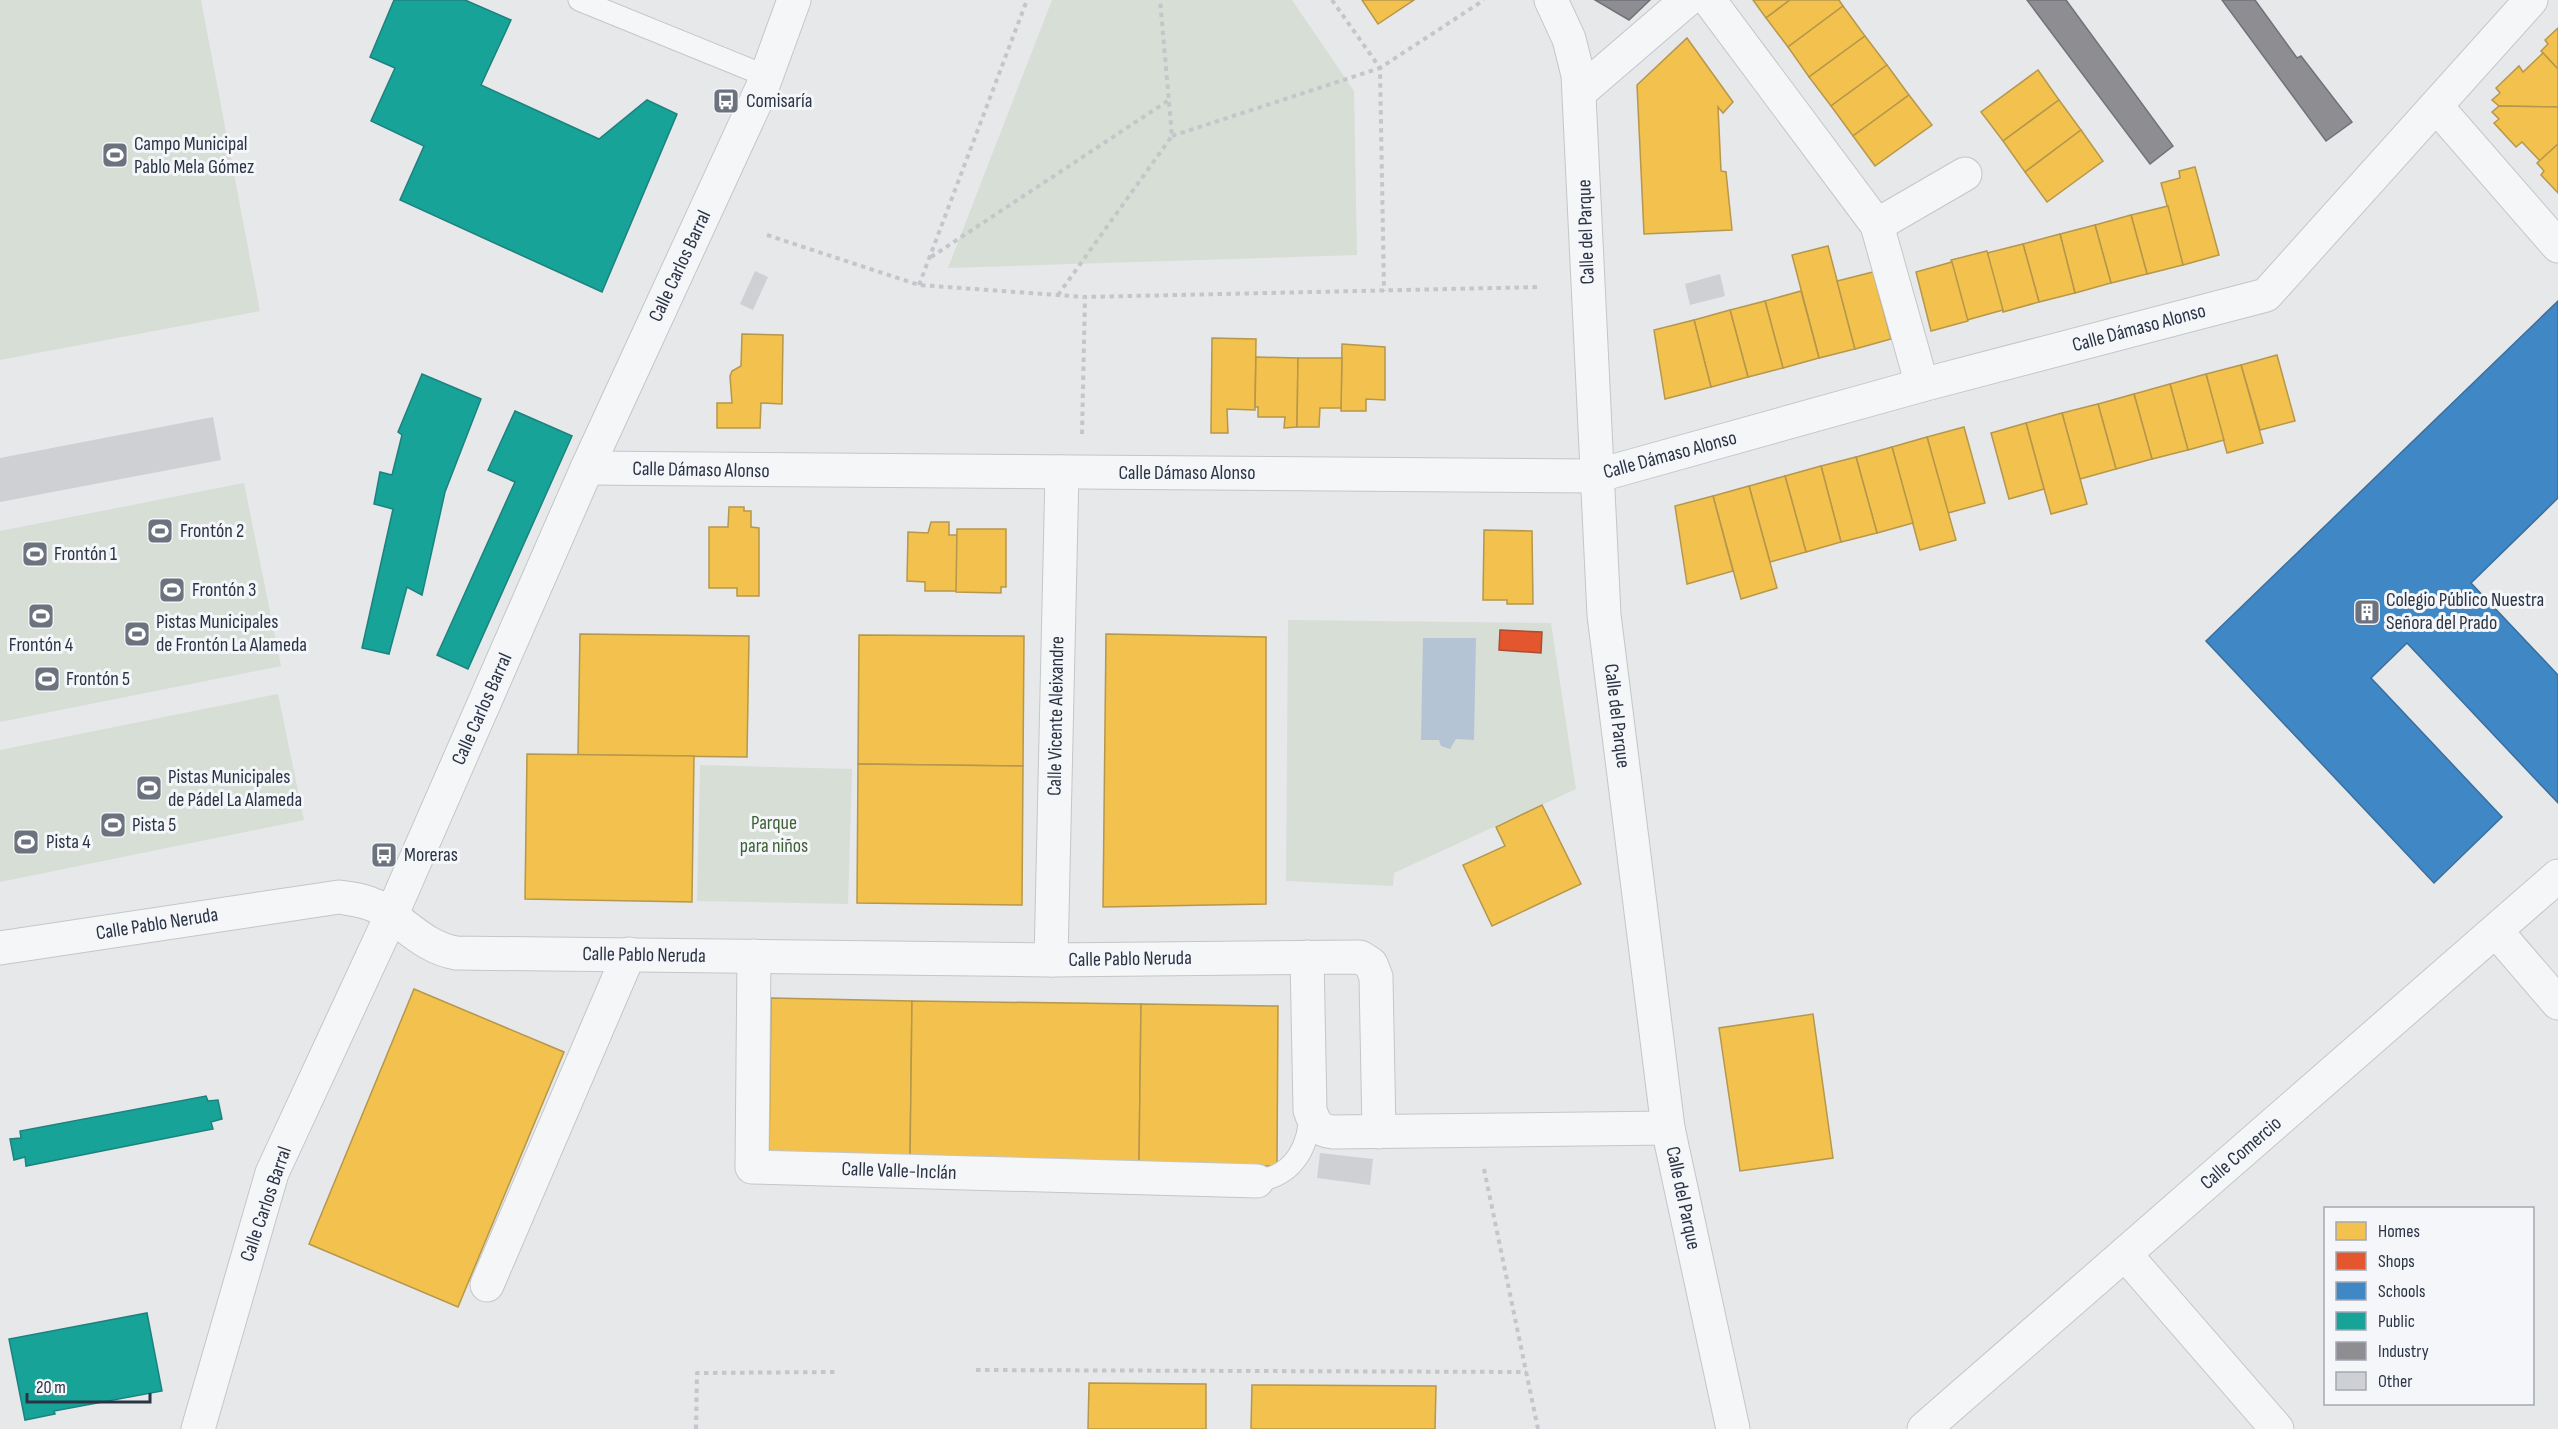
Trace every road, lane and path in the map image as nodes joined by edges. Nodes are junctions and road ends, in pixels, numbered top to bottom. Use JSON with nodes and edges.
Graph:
{"nodes":[{"id":1,"x":579,"y":0,"type":"edge"},
{"id":2,"x":794,"y":0,"type":"edge"},
{"id":3,"x":1028,"y":0,"type":"edge"},
{"id":4,"x":1160,"y":0,"type":"edge"},
{"id":5,"x":1332,"y":0,"type":"edge"},
{"id":6,"x":1484,"y":0,"type":"edge"},
{"id":7,"x":1551,"y":0,"type":"edge"},
{"id":8,"x":1687,"y":0,"type":"edge"},
{"id":9,"x":1709,"y":0,"type":"edge"},
{"id":10,"x":2531,"y":0,"type":"edge"},
{"id":11,"x":1380,"y":68,"type":"junction"},
{"id":12,"x":766,"y":76,"type":"junction"},
{"id":13,"x":1580,"y":92,"type":"junction"},
{"id":14,"x":1169,"y":100,"type":"junction"},
{"id":15,"x":2437,"y":107,"type":"junction"},
{"id":16,"x":1172,"y":136,"type":"junction"},
{"id":17,"x":1965,"y":174,"type":"dead end"},
{"id":18,"x":1877,"y":225,"type":"junction"},
{"id":19,"x":767,"y":235,"type":"dead end"},
{"id":20,"x":2558,"y":246,"type":"edge"},
{"id":21,"x":930,"y":257,"type":"junction"},
{"id":22,"x":919,"y":285,"type":"junction"},
{"id":23,"x":1541,"y":287,"type":"dead end"},
{"id":24,"x":1384,"y":291,"type":"junction"},
{"id":25,"x":1058,"y":295,"type":"junction"},
{"id":26,"x":1085,"y":297,"type":"junction"},
{"id":27,"x":1922,"y":385,"type":"junction"},
{"id":28,"x":1082,"y":438,"type":"dead end"},
{"id":29,"x":587,"y":468,"type":"junction"},
{"id":30,"x":1062,"y":472,"type":"junction"},
{"id":31,"x":1596,"y":476,"type":"junction"},
{"id":32,"x":2558,"y":876,"type":"edge"},
{"id":33,"x":391,"y":916,"type":"junction"},
{"id":34,"x":2496,"y":931,"type":"junction"},
{"id":35,"x":0,"y":948,"type":"edge"},
{"id":36,"x":629,"y":954,"type":"junction"},
{"id":37,"x":754,"y":956,"type":"junction"},
{"id":38,"x":1307,"y":957,"type":"junction"},
{"id":39,"x":1051,"y":960,"type":"junction"},
{"id":40,"x":2558,"y":1003,"type":"edge"},
{"id":41,"x":1310,"y":1110,"type":"junction"},
{"id":42,"x":1668,"y":1128,"type":"junction"},
{"id":43,"x":1476,"y":1130,"type":"junction"},
{"id":44,"x":1379,"y":1132,"type":"junction"},
{"id":45,"x":1257,"y":1181,"type":"joint"},
{"id":46,"x":2125,"y":1254,"type":"junction"},
{"id":47,"x":487,"y":1285,"type":"dead end"},
{"id":48,"x":976,"y":1370,"type":"dead end"},
{"id":49,"x":835,"y":1372,"type":"dead end"},
{"id":50,"x":1526,"y":1372,"type":"junction"},
{"id":51,"x":198,"y":1429,"type":"edge"},
{"id":52,"x":696,"y":1429,"type":"edge"},
{"id":53,"x":1538,"y":1429,"type":"edge"},
{"id":54,"x":1733,"y":1429,"type":"edge"},
{"id":55,"x":1924,"y":1429,"type":"edge"},
{"id":56,"x":2277,"y":1429,"type":"edge"}],
"edges":[{"from":1,"to":12,"type":"lane"},
{"from":2,"to":12,"type":"street","name":"Calle Carlos Barral"},
{"from":3,"to":21,"type":"path"},
{"from":4,"to":14,"type":"path"},
{"from":5,"to":11,"type":"path"},
{"from":6,"to":11,"type":"path"},
{"from":7,"to":13,"type":"street","name":"Calle del Parque"},
{"from":8,"to":13,"type":"street"},
{"from":9,"to":18,"type":"street"},
{"from":10,"to":15,"type":"street","name":"Calle Dámaso Alonso"},
{"from":11,"to":16,"type":"path"},
{"from":11,"to":24,"type":"path"},
{"from":12,"to":29,"type":"street","name":"Calle Carlos Barral"},
{"from":13,"to":31,"type":"street","name":"Calle del Parque"},
{"from":14,"to":16,"type":"path"},
{"from":14,"to":21,"type":"path"},
{"from":15,"to":20,"type":"street"},
{"from":15,"to":27,"type":"street","name":"Calle Dámaso Alonso"},
{"from":16,"to":25,"type":"path"},
{"from":17,"to":18,"type":"street"},
{"from":18,"to":27,"type":"street"},
{"from":19,"to":22,"type":"path"},
{"from":21,"to":22,"type":"path"},
{"from":22,"to":25,"type":"path"},
{"from":23,"to":24,"type":"path"},
{"from":24,"to":26,"type":"path"},
{"from":25,"to":26,"type":"path"},
{"from":26,"to":28,"type":"path"},
{"from":27,"to":31,"type":"street","name":"Calle Dámaso Alonso"},
{"from":29,"to":30,"type":"street","name":"Calle Dámaso Alonso"},
{"from":29,"to":33,"type":"street","name":"Calle Carlos Barral"},
{"from":30,"to":31,"type":"street","name":"Calle Dámaso Alonso"},
{"from":30,"to":39,"type":"street","name":"Calle Vicente Aleixandre"},
{"from":31,"to":42,"type":"street","name":"Calle del Parque"},
{"from":32,"to":34,"type":"street","name":"Calle Comercio"},
{"from":33,"to":35,"type":"street","name":"Calle Pablo Neruda"},
{"from":33,"to":36,"type":"street","name":"Calle Pablo Neruda"},
{"from":33,"to":51,"type":"street","name":"Calle Carlos Barral"},
{"from":34,"to":40,"type":"street"},
{"from":34,"to":46,"type":"street","name":"Calle Comercio"},
{"from":36,"to":37,"type":"street","name":"Calle Pablo Neruda"},
{"from":36,"to":47,"type":"street"},
{"from":37,"to":39,"type":"street","name":"Calle Pablo Neruda"},
{"from":37,"to":45,"type":"street","name":"Calle Valle-Inclán"},
{"from":38,"to":39,"type":"street","name":"Calle Pablo Neruda"},
{"from":38,"to":41,"type":"street"},
{"from":38,"to":44,"type":"street","name":"Calle Pablo Neruda"},
{"from":41,"to":44,"type":"street"},
{"from":41,"to":45,"type":"lane"},
{"from":42,"to":43,"type":"street"},
{"from":42,"to":54,"type":"street","name":"Calle del Parque"},
{"from":43,"to":44,"type":"street"},
{"from":43,"to":50,"type":"path"},
{"from":46,"to":55,"type":"street","name":"Calle Comercio"},
{"from":46,"to":56,"type":"street"},
{"from":48,"to":50,"type":"path"},
{"from":49,"to":52,"type":"path"},
{"from":50,"to":53,"type":"path"}]}
